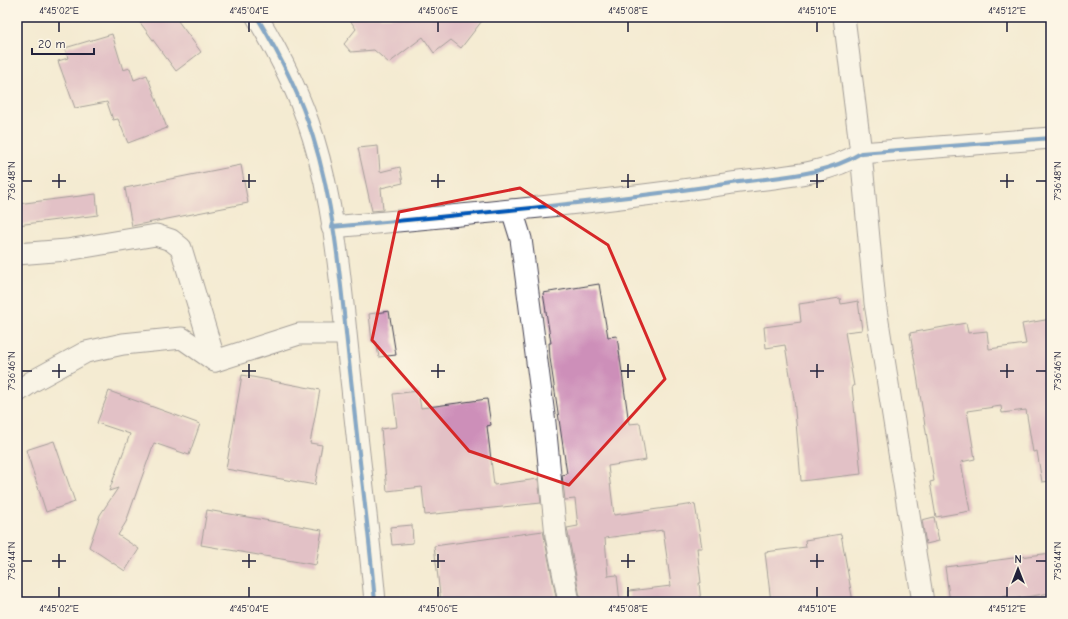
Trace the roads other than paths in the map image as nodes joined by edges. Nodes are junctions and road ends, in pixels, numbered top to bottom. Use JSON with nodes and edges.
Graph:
{"nodes":[{"id":1,"x":257,"y":17,"type":"edge"},
{"id":2,"x":844,"y":17,"type":"edge"},
{"id":3,"x":1051,"y":138,"type":"edge"},
{"id":4,"x":861,"y":153,"type":"junction"},
{"id":5,"x":512,"y":210,"type":"junction"},
{"id":6,"x":332,"y":227,"type":"junction"},
{"id":7,"x":17,"y":254,"type":"edge"},
{"id":8,"x":346,"y":334,"type":"junction"},
{"id":9,"x":215,"y":361,"type":"junction"},
{"id":10,"x":17,"y":392,"type":"edge"},
{"id":11,"x":376,"y":602,"type":"edge"},
{"id":12,"x":569,"y":602,"type":"edge"},
{"id":13,"x":923,"y":602,"type":"edge"}],
"edges":[{"from":1,"to":6,"type":"street"},
{"from":2,"to":4,"type":"street"},
{"from":3,"to":4,"type":"street"},
{"from":4,"to":5,"type":"street"},
{"from":4,"to":13,"type":"street"},
{"from":5,"to":6,"type":"street"},
{"from":5,"to":12,"type":"street"},
{"from":6,"to":8,"type":"street"},
{"from":7,"to":9,"type":"street"},
{"from":8,"to":9,"type":"street"},
{"from":8,"to":11,"type":"street"},
{"from":9,"to":10,"type":"street"}]}
